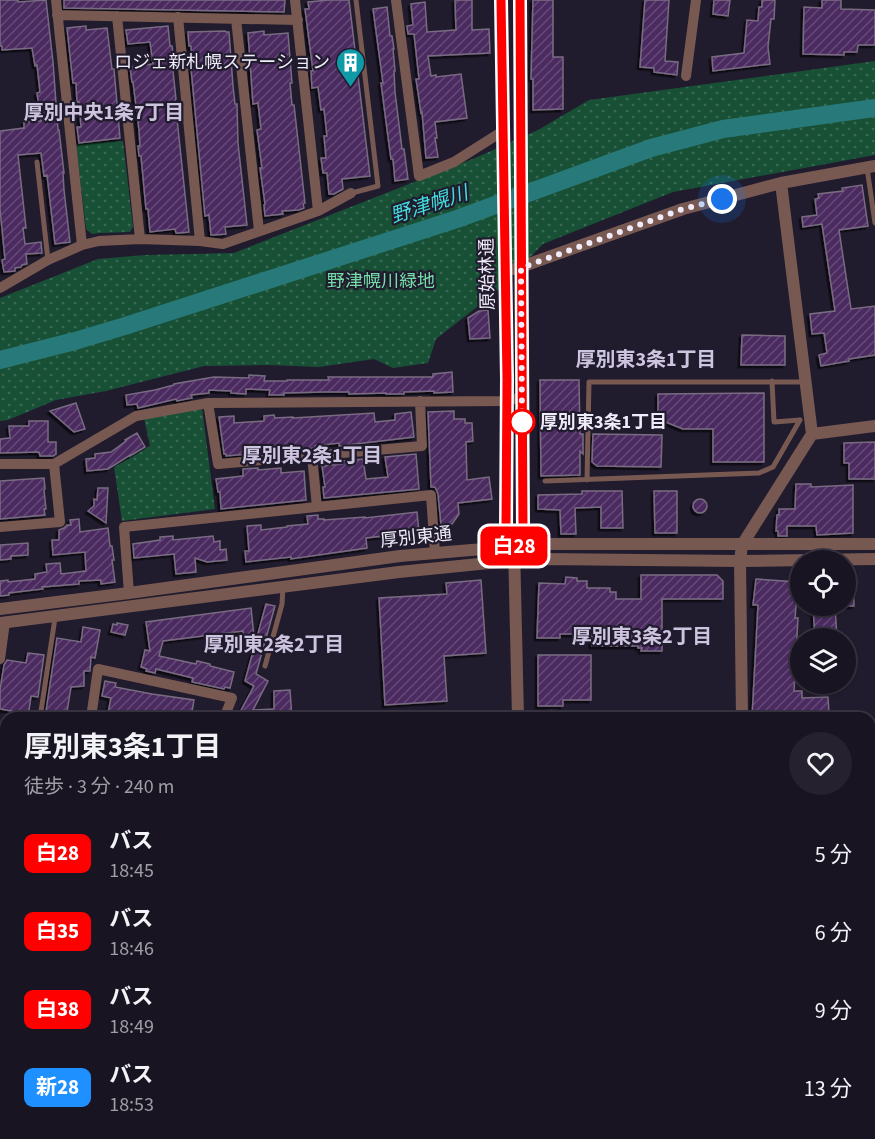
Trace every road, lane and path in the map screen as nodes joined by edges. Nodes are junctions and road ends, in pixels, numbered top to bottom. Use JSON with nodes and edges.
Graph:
{"nodes":[{"id":1,"x":56,"y":0,"type":"edge"},
{"id":2,"x":296,"y":0,"type":"edge"},
{"id":3,"x":356,"y":0,"type":"edge"},
{"id":4,"x":396,"y":0,"type":"edge"},
{"id":5,"x":501,"y":0,"type":"edge"},
{"id":6,"x":519,"y":0,"type":"edge"},
{"id":7,"x":696,"y":0,"type":"edge"},
{"id":8,"x":57,"y":15,"type":"junction"},
{"id":9,"x":117,"y":16,"type":"junction"},
{"id":10,"x":178,"y":17,"type":"junction"},
{"id":11,"x":236,"y":19,"type":"junction"},
{"id":12,"x":298,"y":20,"type":"junction"},
{"id":13,"x":686,"y":76,"type":"dead end"},
{"id":14,"x":503,"y":131,"type":"junction"},
{"id":15,"x":37,"y":162,"type":"dead end"},
{"id":16,"x":871,"y":167,"type":"edge"},
{"id":17,"x":781,"y":183,"type":"junction"},
{"id":18,"x":351,"y":193,"type":"joint"},
{"id":19,"x":318,"y":211,"type":"junction"},
{"id":20,"x":875,"y":223,"type":"edge"},
{"id":21,"x":259,"y":231,"type":"junction"},
{"id":22,"x":141,"y":238,"type":"junction"},
{"id":23,"x":200,"y":241,"type":"junction"},
{"id":24,"x":82,"y":245,"type":"junction"},
{"id":25,"x":48,"y":260,"type":"junction"},
{"id":26,"x":521,"y":268,"type":"junction"},
{"id":27,"x":505,"y":271,"type":"junction"},
{"id":28,"x":0,"y":288,"type":"edge"},
{"id":29,"x":772,"y":381,"type":"junction"},
{"id":30,"x":806,"y":382,"type":"junction"},
{"id":31,"x":521,"y":397,"type":"junction"},
{"id":32,"x":420,"y":401,"type":"junction"},
{"id":33,"x":507,"y":401,"type":"junction"},
{"id":34,"x":208,"y":403,"type":"junction"},
{"id":35,"x":805,"y":420,"type":"junction"},
{"id":36,"x":875,"y":426,"type":"edge"},
{"id":37,"x":812,"y":434,"type":"junction"},
{"id":38,"x":312,"y":456,"type":"junction"},
{"id":39,"x":0,"y":464,"type":"edge"},
{"id":40,"x":54,"y":464,"type":"junction"},
{"id":41,"x":587,"y":480,"type":"junction"},
{"id":42,"x":545,"y":481,"type":"dead end"},
{"id":43,"x":317,"y":507,"type":"junction"},
{"id":44,"x":0,"y":527,"type":"edge"},
{"id":45,"x":875,"y":544,"type":"edge"},
{"id":46,"x":742,"y":545,"type":"junction"},
{"id":47,"x":514,"y":546,"type":"junction"},
{"id":48,"x":435,"y":552,"type":"junction"},
{"id":49,"x":875,"y":559,"type":"edge"},
{"id":50,"x":514,"y":561,"type":"junction"},
{"id":51,"x":740,"y":561,"type":"junction"},
{"id":52,"x":283,"y":587,"type":"junction"},
{"id":53,"x":129,"y":593,"type":"junction"},
{"id":54,"x":0,"y":609,"type":"edge"},
{"id":55,"x":56,"y":616,"type":"junction"},
{"id":56,"x":3,"y":623,"type":"edge"},
{"id":57,"x":0,"y":659,"type":"edge"},
{"id":58,"x":265,"y":666,"type":"dead end"},
{"id":59,"x":41,"y":712,"type":"edge"},
{"id":60,"x":92,"y":712,"type":"edge"},
{"id":61,"x":226,"y":712,"type":"edge"},
{"id":62,"x":520,"y":712,"type":"edge"},
{"id":63,"x":742,"y":712,"type":"edge"}],
"edges":[{"from":1,"to":8,"type":"street"},
{"from":2,"to":12,"type":"street"},
{"from":3,"to":18,"type":"lane"},
{"from":4,"to":14,"type":"street"},
{"from":5,"to":14,"type":"street","name":"原始林通"},
{"from":6,"to":26,"type":"street","name":"原始林通"},
{"from":7,"to":13,"type":"street"},
{"from":8,"to":9,"type":"street"},
{"from":8,"to":24,"type":"street"},
{"from":9,"to":10,"type":"street"},
{"from":9,"to":22,"type":"street"},
{"from":10,"to":11,"type":"street"},
{"from":10,"to":23,"type":"street"},
{"from":11,"to":12,"type":"street"},
{"from":11,"to":21,"type":"street"},
{"from":12,"to":19,"type":"street"},
{"from":14,"to":27,"type":"street","name":"原始林通"},
{"from":15,"to":25,"type":"lane"},
{"from":16,"to":17,"type":"street"},
{"from":16,"to":20,"type":"lane"},
{"from":17,"to":26,"type":"street"},
{"from":17,"to":30,"type":"street"},
{"from":18,"to":19,"type":"street"},
{"from":19,"to":21,"type":"street"},
{"from":21,"to":23,"type":"street"},
{"from":22,"to":23,"type":"street"},
{"from":22,"to":24,"type":"street"},
{"from":24,"to":25,"type":"street"},
{"from":25,"to":28,"type":"street"},
{"from":26,"to":27,"type":"street"},
{"from":26,"to":31,"type":"street","name":"原始林通"},
{"from":27,"to":33,"type":"street","name":"原始林通"},
{"from":29,"to":30,"type":"lane"},
{"from":29,"to":35,"type":"lane"},
{"from":29,"to":41,"type":"lane"},
{"from":30,"to":35,"type":"street"},
{"from":31,"to":33,"type":"street"},
{"from":31,"to":47,"type":"street","name":"原始林通"},
{"from":32,"to":33,"type":"street"},
{"from":32,"to":34,"type":"street"},
{"from":32,"to":38,"type":"street"},
{"from":33,"to":47,"type":"street","name":"原始林通"},
{"from":34,"to":38,"type":"street"},
{"from":34,"to":40,"type":"street"},
{"from":35,"to":37,"type":"street"},
{"from":35,"to":41,"type":"lane"},
{"from":36,"to":37,"type":"street"},
{"from":37,"to":46,"type":"street"},
{"from":38,"to":43,"type":"street"},
{"from":39,"to":40,"type":"street"},
{"from":40,"to":44,"type":"street"},
{"from":41,"to":42,"type":"lane"},
{"from":43,"to":48,"type":"street"},
{"from":43,"to":53,"type":"street"},
{"from":45,"to":46,"type":"street","name":"厚別東通"},
{"from":46,"to":47,"type":"street","name":"厚別東通"},
{"from":46,"to":51,"type":"street"},
{"from":47,"to":48,"type":"street","name":"厚別東通"},
{"from":47,"to":50,"type":"street","name":"原始林通"},
{"from":48,"to":53,"type":"street","name":"厚別東通"},
{"from":49,"to":51,"type":"street","name":"厚別東通"},
{"from":50,"to":51,"type":"street","name":"厚別東通"},
{"from":50,"to":52,"type":"street","name":"厚別東通"},
{"from":50,"to":62,"type":"street","name":"原始林通"},
{"from":51,"to":63,"type":"street"},
{"from":52,"to":55,"type":"street","name":"厚別東通"},
{"from":52,"to":58,"type":"lane"},
{"from":53,"to":54,"type":"street","name":"厚別東通"},
{"from":55,"to":56,"type":"street","name":"厚別東通"},
{"from":55,"to":59,"type":"lane"},
{"from":56,"to":57,"type":"street"},
{"from":60,"to":61,"type":"street"}]}
